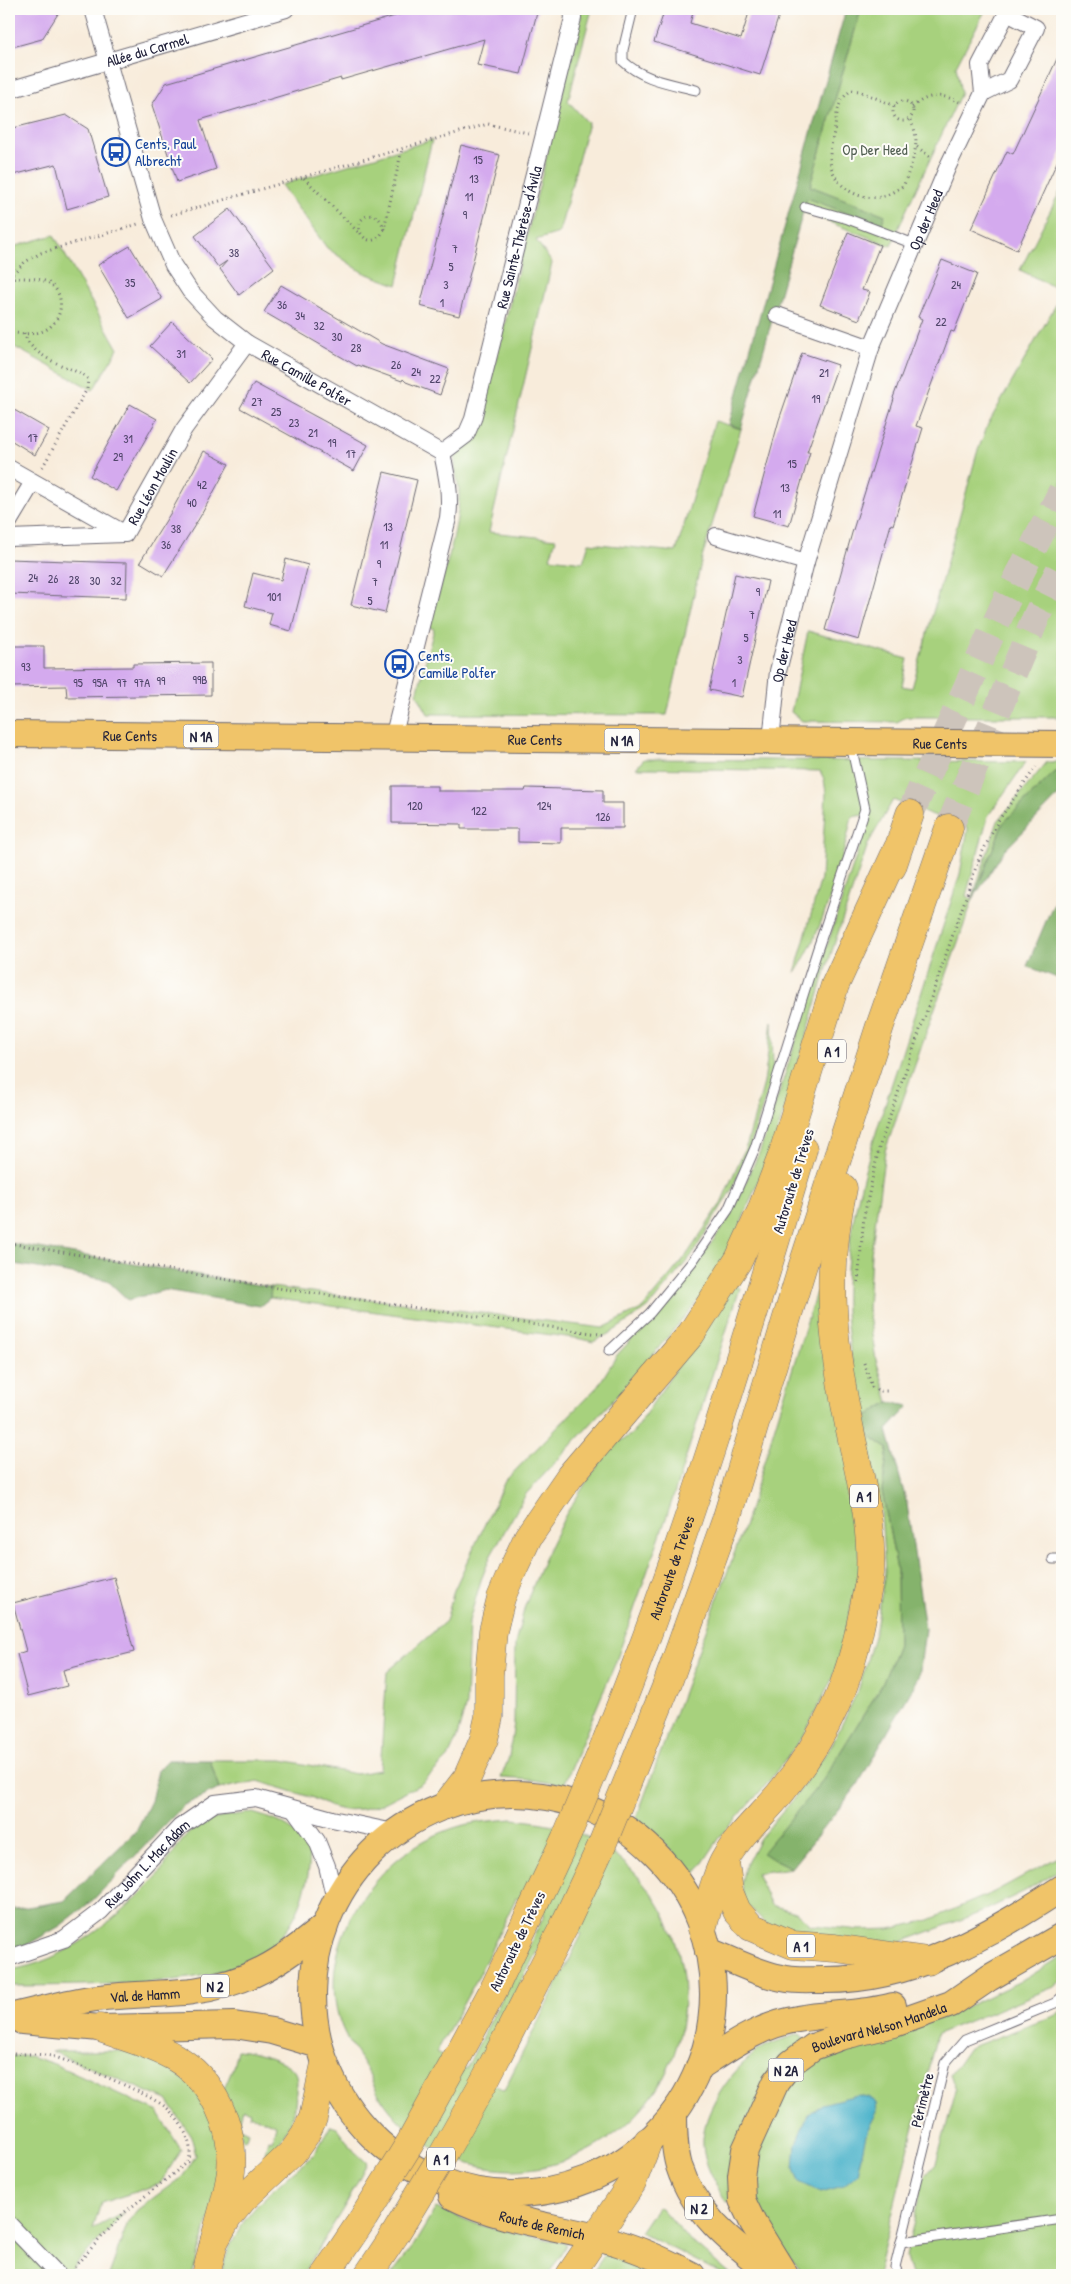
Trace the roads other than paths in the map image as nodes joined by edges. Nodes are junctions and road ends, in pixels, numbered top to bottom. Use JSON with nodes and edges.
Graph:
{"nodes":[{"id":1,"x":92,"y":9,"type":"edge"},
{"id":2,"x":286,"y":9,"type":"edge"},
{"id":3,"x":572,"y":9,"type":"edge"},
{"id":4,"x":633,"y":9,"type":"edge"},
{"id":5,"x":108,"y":61,"type":"junction"},
{"id":6,"x":9,"y":90,"type":"edge"},
{"id":7,"x":696,"y":90,"type":"dead end"},
{"id":8,"x":983,"y":93,"type":"junction"},
{"id":9,"x":805,"y":207,"type":"dead end"},
{"id":10,"x":914,"y":244,"type":"junction"},
{"id":11,"x":777,"y":315,"type":"dead end"},
{"id":12,"x":247,"y":343,"type":"junction"},
{"id":13,"x":871,"y":348,"type":"junction"},
{"id":14,"x":442,"y":453,"type":"junction"},
{"id":15,"x":9,"y":468,"type":"edge"},
{"id":16,"x":33,"y":482,"type":"junction"},
{"id":17,"x":9,"y":522,"type":"edge"},
{"id":18,"x":125,"y":534,"type":"junction"},
{"id":19,"x":716,"y":536,"type":"dead end"},
{"id":20,"x":9,"y":538,"type":"edge"},
{"id":21,"x":806,"y":562,"type":"junction"},
{"id":22,"x":9,"y":734,"type":"edge"},
{"id":23,"x":393,"y":738,"type":"junction"},
{"id":24,"x":771,"y":741,"type":"junction"},
{"id":25,"x":850,"y":742,"type":"junction"},
{"id":26,"x":1058,"y":744,"type":"edge"},
{"id":27,"x":910,"y":814,"type":"tunnel mouth"},
{"id":28,"x":949,"y":828,"type":"tunnel mouth"},
{"id":29,"x":897,"y":850,"type":"junction"},
{"id":30,"x":880,"y":1026,"type":"junction"},
{"id":31,"x":609,"y":1350,"type":"dead end"},
{"id":32,"x":446,"y":1805,"type":"junction"},
{"id":33,"x":294,"y":1809,"type":"junction"},
{"id":34,"x":394,"y":1832,"type":"junction"},
{"id":35,"x":725,"y":1860,"type":"junction"},
{"id":36,"x":1062,"y":1888,"type":"edge"},
{"id":37,"x":335,"y":1900,"type":"junction"},
{"id":38,"x":324,"y":1926,"type":"junction"},
{"id":39,"x":1062,"y":1936,"type":"edge"},
{"id":40,"x":705,"y":1940,"type":"junction"},
{"id":41,"x":9,"y":1958,"type":"edge"},
{"id":42,"x":928,"y":1961,"type":"junction"},
{"id":43,"x":989,"y":1978,"type":"junction"},
{"id":44,"x":1062,"y":1997,"type":"edge"},
{"id":45,"x":9,"y":2018,"type":"edge"},
{"id":46,"x":100,"y":2028,"type":"junction"},
{"id":47,"x":322,"y":2054,"type":"junction"},
{"id":48,"x":699,"y":2067,"type":"junction"},
{"id":49,"x":674,"y":2113,"type":"junction"},
{"id":50,"x":648,"y":2141,"type":"junction"},
{"id":51,"x":401,"y":2160,"type":"junction"},
{"id":52,"x":1062,"y":2219,"type":"edge"},
{"id":53,"x":9,"y":2224,"type":"edge"},
{"id":54,"x":597,"y":2237,"type":"junction"},
{"id":55,"x":214,"y":2242,"type":"junction"},
{"id":56,"x":901,"y":2242,"type":"junction"},
{"id":57,"x":65,"y":2272,"type":"edge"},
{"id":58,"x":206,"y":2275,"type":"edge"},
{"id":59,"x":325,"y":2275,"type":"edge"},
{"id":60,"x":368,"y":2275,"type":"edge"},
{"id":61,"x":570,"y":2275,"type":"edge"},
{"id":62,"x":692,"y":2275,"type":"edge"},
{"id":63,"x":773,"y":2275,"type":"edge"},
{"id":64,"x":785,"y":2275,"type":"edge"},
{"id":65,"x":899,"y":2275,"type":"edge"}],
"edges":[{"from":1,"to":5,"type":"street","name":"Rue Camille Polfer"},
{"from":2,"to":5,"type":"street","name":"Allée du Carmel"},
{"from":3,"to":14,"type":"street","name":"Rue Sainte-Thérèse-d'Ávila"},
{"from":4,"to":7,"type":"lane"},
{"from":5,"to":6,"type":"street","name":"Allée du Carmel"},
{"from":5,"to":12,"type":"street","name":"Rue Camille Polfer"},
{"from":8,"to":8,"type":"street"},
{"from":8,"to":10,"type":"street","name":"Op der Heed"},
{"from":9,"to":10,"type":"lane"},
{"from":10,"to":13,"type":"street","name":"Op der Heed"},
{"from":11,"to":13,"type":"street"},
{"from":12,"to":14,"type":"street","name":"Rue Camille Polfer"},
{"from":12,"to":18,"type":"street","name":"Rue Léon Moulin"},
{"from":13,"to":21,"type":"street","name":"Op der Heed"},
{"from":14,"to":23,"type":"street"},
{"from":15,"to":16,"type":"street"},
{"from":16,"to":17,"type":"street"},
{"from":16,"to":18,"type":"street"},
{"from":18,"to":20,"type":"street","name":"Rue Léon Moulin"},
{"from":19,"to":21,"type":"street"},
{"from":21,"to":24,"type":"street","name":"Op der Heed"},
{"from":22,"to":23,"type":"main road","name":"Rue Cents","number":"N 1A"},
{"from":23,"to":24,"type":"main road","name":"Rue Cents","number":"N 1A"},
{"from":24,"to":25,"type":"main road","name":"Rue Cents","number":"N 1A"},
{"from":25,"to":26,"type":"main road","name":"Rue Cents","number":"N 1A"},
{"from":25,"to":31,"type":"lane"},
{"from":27,"to":29,"type":"highway","name":"Autoroute de Trèves","number":"A 1"},
{"from":28,"to":30,"type":"highway","number":"A 1"},
{"from":29,"to":32,"type":"highway"},
{"from":29,"to":59,"type":"highway","name":"Autoroute de Trèves","number":"A 1","bridge":true},
{"from":30,"to":35,"type":"highway","number":"A 1"},
{"from":30,"to":60,"type":"highway","number":"A 1","bridge":true},
{"from":32,"to":34,"type":"main road"},
{"from":32,"to":40,"type":"main road"},
{"from":33,"to":34,"type":"street","name":"Rue John L. Mac Adam"},
{"from":33,"to":37,"type":"street"},
{"from":33,"to":41,"type":"street","name":"Rue John L. Mac Adam"},
{"from":34,"to":37,"type":"main road"},
{"from":35,"to":40,"type":"highway","number":"A 1"},
{"from":35,"to":42,"type":"highway","number":"A 1"},
{"from":36,"to":42,"type":"main road"},
{"from":37,"to":38,"type":"main road"},
{"from":38,"to":45,"type":"main road","name":"Val de Hamm","number":"N 2"},
{"from":38,"to":47,"type":"main road"},
{"from":39,"to":43,"type":"main road","name":"Boulevard Nelson Mandela","number":"N 2A"},
{"from":40,"to":42,"type":"main road"},
{"from":40,"to":48,"type":"main road"},
{"from":43,"to":48,"type":"main road","name":"Boulevard Nelson Mandela","number":"N 2A"},
{"from":43,"to":64,"type":"main road","name":"Boulevard Nelson Mandela","number":"N 2A"},
{"from":44,"to":56,"type":"lane","name":"Périmètre"},
{"from":45,"to":46,"type":"main road","name":"Val de Hamm","number":"N 2"},
{"from":46,"to":47,"type":"main road","name":"Val de Hamm","number":"N 2"},
{"from":46,"to":55,"type":"highway"},
{"from":47,"to":51,"type":"main road"},
{"from":47,"to":55,"type":"highway"},
{"from":48,"to":49,"type":"main road"},
{"from":49,"to":50,"type":"main road"},
{"from":49,"to":63,"type":"main road","number":"N 2"},
{"from":50,"to":51,"type":"main road"},
{"from":50,"to":54,"type":"highway"},
{"from":51,"to":54,"type":"main road","name":"Route de Remich"},
{"from":52,"to":56,"type":"lane"},
{"from":53,"to":57,"type":"street"},
{"from":54,"to":61,"type":"highway"},
{"from":54,"to":62,"type":"main road","name":"Route de Remich"},
{"from":55,"to":58,"type":"highway"},
{"from":56,"to":65,"type":"lane","name":"Périmètre"}]}
